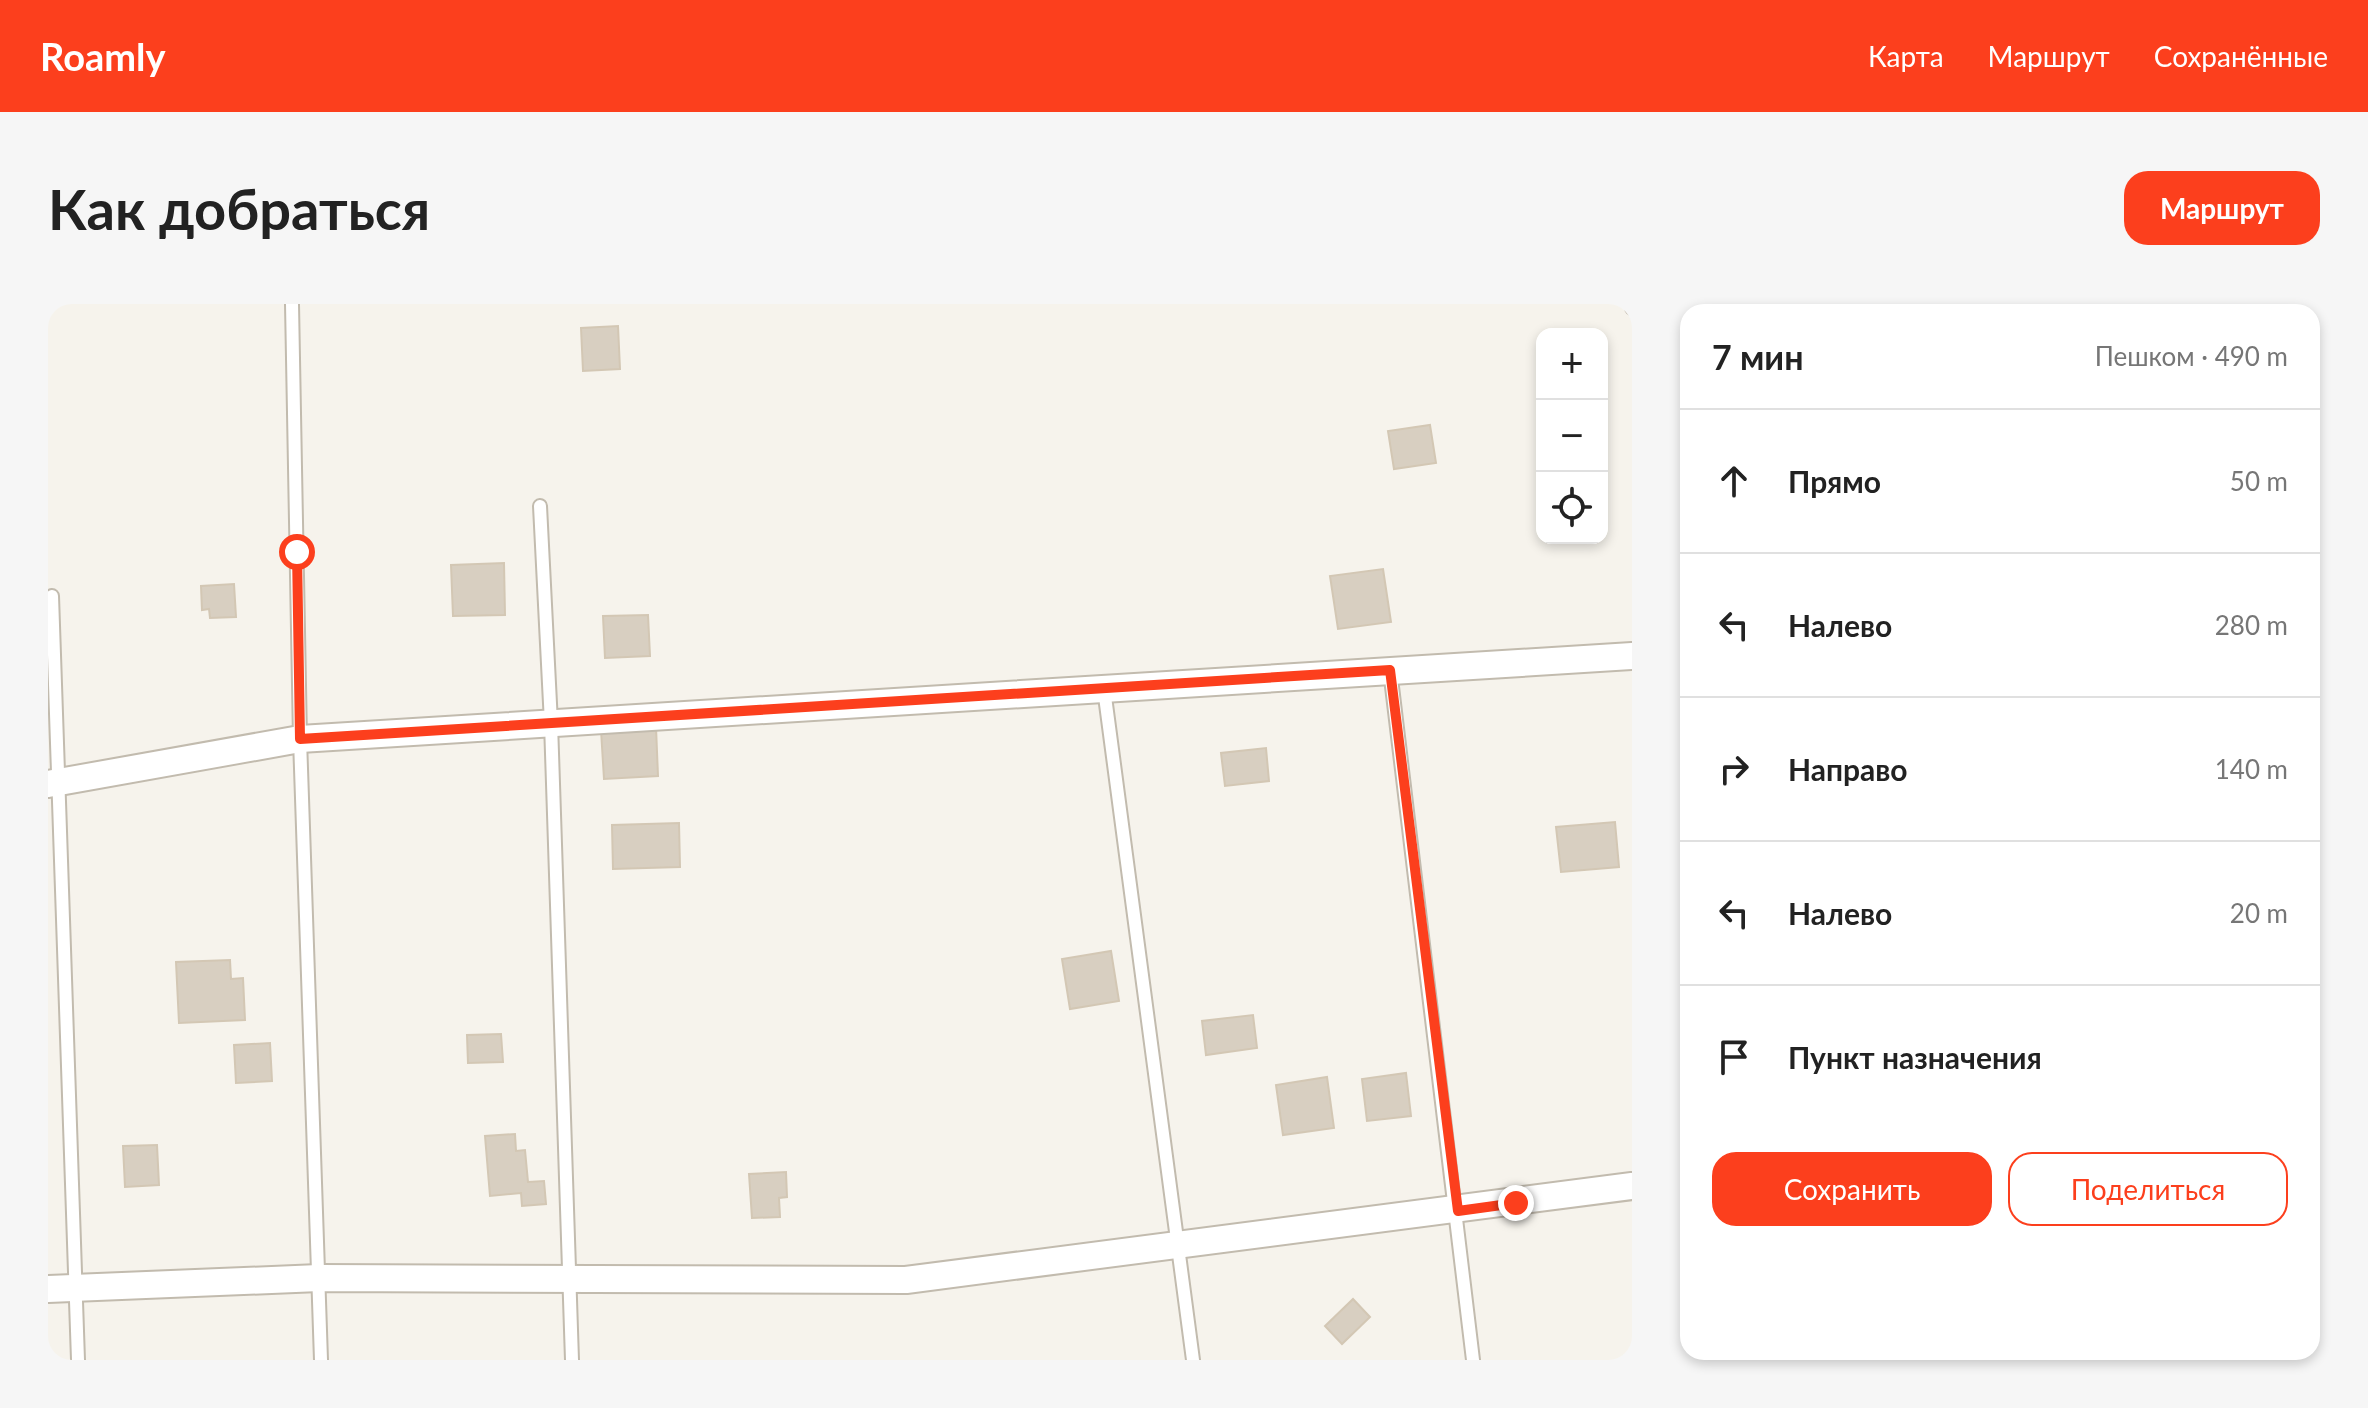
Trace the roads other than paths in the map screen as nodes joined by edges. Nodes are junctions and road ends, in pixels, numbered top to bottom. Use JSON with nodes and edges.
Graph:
{"nodes":[{"id":1,"x":292,"y":304,"type":"edge"},
{"id":2,"x":540,"y":506,"type":"dead end"},
{"id":3,"x":52,"y":596,"type":"dead end"},
{"id":4,"x":1632,"y":656,"type":"edge"},
{"id":5,"x":1390,"y":670,"type":"junction"},
{"id":6,"x":1104,"y":688,"type":"junction"},
{"id":7,"x":551,"y":723,"type":"junction"},
{"id":8,"x":300,"y":739,"type":"junction"},
{"id":9,"x":54,"y":783,"type":"edge"},
{"id":10,"x":1632,"y":1186,"type":"edge"},
{"id":11,"x":1458,"y":1211,"type":"junction"},
{"id":12,"x":1175,"y":1246,"type":"junction"},
{"id":13,"x":319,"y":1278,"type":"junction"},
{"id":14,"x":568,"y":1279,"type":"junction"},
{"id":15,"x":76,"y":1288,"type":"junction"},
{"id":16,"x":48,"y":1289,"type":"edge"},
{"id":17,"x":78,"y":1360,"type":"edge"},
{"id":18,"x":321,"y":1360,"type":"edge"},
{"id":19,"x":572,"y":1360,"type":"edge"},
{"id":20,"x":1193,"y":1360,"type":"edge"},
{"id":21,"x":1473,"y":1360,"type":"edge"}],
"edges":[{"from":1,"to":8,"type":"lane"},
{"from":2,"to":7,"type":"lane"},
{"from":3,"to":9,"type":"lane"},
{"from":4,"to":5,"type":"street"},
{"from":5,"to":6,"type":"street"},
{"from":5,"to":11,"type":"lane"},
{"from":6,"to":7,"type":"street"},
{"from":6,"to":12,"type":"lane"},
{"from":7,"to":8,"type":"street"},
{"from":7,"to":14,"type":"lane"},
{"from":8,"to":9,"type":"street"},
{"from":8,"to":13,"type":"lane"},
{"from":9,"to":15,"type":"lane"},
{"from":10,"to":11,"type":"street"},
{"from":11,"to":12,"type":"street"},
{"from":11,"to":21,"type":"lane"},
{"from":12,"to":14,"type":"street"},
{"from":12,"to":20,"type":"lane"},
{"from":13,"to":14,"type":"street"},
{"from":13,"to":15,"type":"street"},
{"from":13,"to":18,"type":"lane"},
{"from":14,"to":19,"type":"lane"},
{"from":15,"to":16,"type":"street"},
{"from":15,"to":17,"type":"lane"}]}
